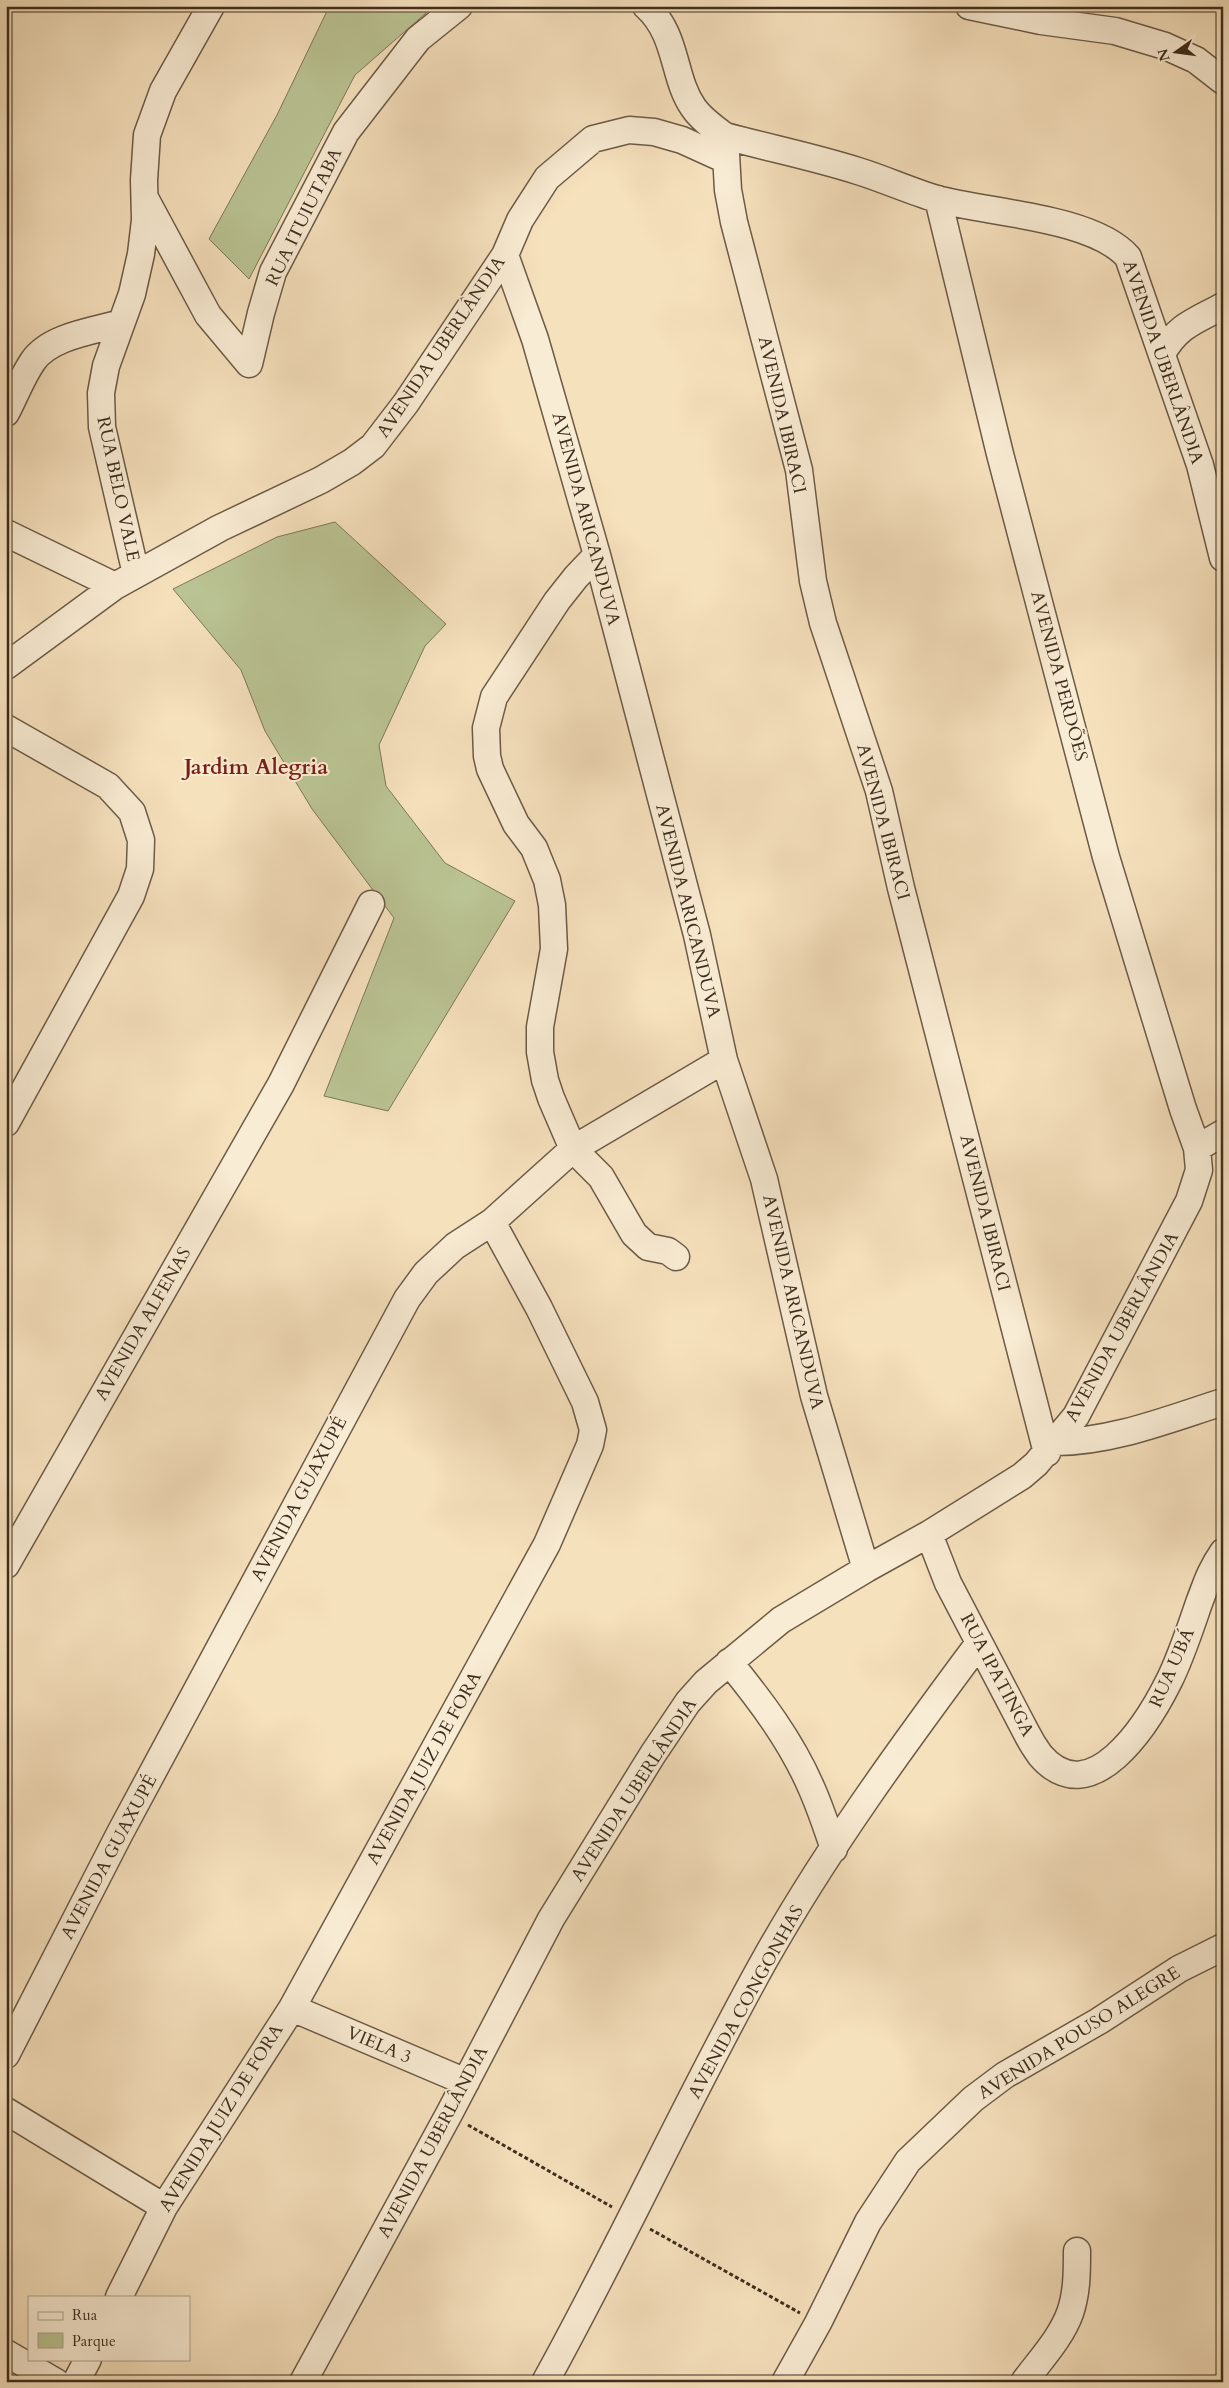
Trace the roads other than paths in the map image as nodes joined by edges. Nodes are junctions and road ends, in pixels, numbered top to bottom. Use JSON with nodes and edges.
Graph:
{"nodes":[{"id":1,"x":211,"y":6,"type":"edge"},
{"id":2,"x":459,"y":6,"type":"edge"},
{"id":3,"x":646,"y":6,"type":"edge"},
{"id":4,"x":969,"y":6,"type":"edge"},
{"id":5,"x":1223,"y":81,"type":"edge"},
{"id":6,"x":725,"y":148,"type":"junction"},
{"id":7,"x":145,"y":198,"type":"junction"},
{"id":8,"x":938,"y":199,"type":"junction"},
{"id":9,"x":505,"y":256,"type":"junction"},
{"id":10,"x":1223,"y":306,"type":"edge"},
{"id":11,"x":121,"y":323,"type":"junction"},
{"id":12,"x":1162,"y":354,"type":"junction"},
{"id":13,"x":6,"y":413,"type":"edge"},
{"id":14,"x":6,"y":533,"type":"edge"},
{"id":15,"x":597,"y":555,"type":"junction"},
{"id":16,"x":1223,"y":558,"type":"edge"},
{"id":17,"x":125,"y":580,"type":"junction"},
{"id":18,"x":6,"y":666,"type":"edge"},
{"id":19,"x":6,"y":728,"type":"edge"},
{"id":20,"x":371,"y":904,"type":"dead end"},
{"id":21,"x":724,"y":1060,"type":"junction"},
{"id":22,"x":6,"y":1123,"type":"edge"},
{"id":23,"x":1223,"y":1133,"type":"edge"},
{"id":24,"x":573,"y":1149,"type":"junction"},
{"id":25,"x":1223,"y":1154,"type":"edge"},
{"id":26,"x":1198,"y":1159,"type":"junction"},
{"id":27,"x":492,"y":1222,"type":"junction"},
{"id":28,"x":676,"y":1256,"type":"dead end"},
{"id":29,"x":1223,"y":1402,"type":"edge"},
{"id":30,"x":1051,"y":1447,"type":"junction"},
{"id":31,"x":929,"y":1534,"type":"junction"},
{"id":32,"x":8,"y":1548,"type":"edge"},
{"id":33,"x":1223,"y":1552,"type":"edge"},
{"id":34,"x":866,"y":1568,"type":"junction"},
{"id":35,"x":979,"y":1643,"type":"junction"},
{"id":36,"x":729,"y":1662,"type":"junction"},
{"id":37,"x":1100,"y":1770,"type":"joint"},
{"id":38,"x":834,"y":1849,"type":"junction"},
{"id":39,"x":1223,"y":1948,"type":"edge"},
{"id":40,"x":292,"y":2008,"type":"junction"},
{"id":41,"x":6,"y":2055,"type":"edge"},
{"id":42,"x":466,"y":2082,"type":"junction"},
{"id":43,"x":6,"y":2111,"type":"edge"},
{"id":44,"x":164,"y":2207,"type":"junction"},
{"id":45,"x":1077,"y":2251,"type":"dead end"},
{"id":46,"x":120,"y":2296,"type":"edge"},
{"id":47,"x":6,"y":2353,"type":"edge"},
{"id":48,"x":87,"y":2360,"type":"edge"},
{"id":49,"x":56,"y":2382,"type":"edge"},
{"id":50,"x":76,"y":2382,"type":"edge"},
{"id":51,"x":303,"y":2382,"type":"edge"},
{"id":52,"x":545,"y":2382,"type":"edge"},
{"id":53,"x":785,"y":2382,"type":"edge"},
{"id":54,"x":1024,"y":2382,"type":"edge"}],
"edges":[{"from":1,"to":7,"type":"street","name":"RUA BELO VALE"},
{"from":2,"to":7,"type":"street","name":"RUA ITUIUTABA"},
{"from":3,"to":6,"type":"street"},
{"from":4,"to":5,"type":"street"},
{"from":6,"to":8,"type":"street","name":"AVENIDA UBERLÂNDIA"},
{"from":6,"to":9,"type":"street","name":"AVENIDA UBERLÂNDIA"},
{"from":6,"to":30,"type":"street","name":"AVENIDA IBIRACI"},
{"from":7,"to":11,"type":"street","name":"RUA BELO VALE"},
{"from":8,"to":12,"type":"street","name":"AVENIDA UBERLÂNDIA"},
{"from":8,"to":26,"type":"street","name":"AVENIDA PERDÕES"},
{"from":9,"to":15,"type":"street","name":"AVENIDA ARICANDUVA"},
{"from":9,"to":17,"type":"street","name":"AVENIDA UBERLÂNDIA"},
{"from":10,"to":12,"type":"street"},
{"from":11,"to":13,"type":"street"},
{"from":11,"to":17,"type":"street","name":"RUA BELO VALE"},
{"from":12,"to":16,"type":"street","name":"AVENIDA UBERLÂNDIA"},
{"from":14,"to":17,"type":"street"},
{"from":15,"to":21,"type":"street","name":"AVENIDA ARICANDUVA"},
{"from":15,"to":24,"type":"street"},
{"from":17,"to":18,"type":"street","name":"AVENIDA UBERLÂNDIA"},
{"from":19,"to":22,"type":"street"},
{"from":20,"to":32,"type":"street","name":"AVENIDA ALFENAS"},
{"from":21,"to":24,"type":"street","name":"AVENIDA GUAXUPÉ"},
{"from":21,"to":34,"type":"street","name":"AVENIDA ARICANDUVA"},
{"from":23,"to":26,"type":"street"},
{"from":24,"to":27,"type":"street","name":"AVENIDA GUAXUPÉ"},
{"from":24,"to":28,"type":"street"},
{"from":25,"to":26,"type":"street"},
{"from":26,"to":30,"type":"street","name":"AVENIDA UBERLÂNDIA"},
{"from":27,"to":40,"type":"street","name":"AVENIDA JUIZ DE FORA"},
{"from":27,"to":41,"type":"street","name":"AVENIDA GUAXUPÉ"},
{"from":29,"to":30,"type":"street"},
{"from":30,"to":31,"type":"street","name":"AVENIDA UBERLÂNDIA"},
{"from":31,"to":34,"type":"street","name":"AVENIDA UBERLÂNDIA"},
{"from":31,"to":35,"type":"street","name":"RUA IPATINGA"},
{"from":33,"to":37,"type":"street","name":"RUA UBÁ"},
{"from":34,"to":36,"type":"street","name":"AVENIDA UBERLÂNDIA"},
{"from":35,"to":37,"type":"street","name":"RUA IPATINGA"},
{"from":35,"to":38,"type":"street","name":"AVENIDA CONGONHAS"},
{"from":36,"to":38,"type":"street"},
{"from":36,"to":42,"type":"street","name":"AVENIDA UBERLÂNDIA"},
{"from":38,"to":52,"type":"street","name":"AVENIDA CONGONHAS"},
{"from":39,"to":53,"type":"street","name":"AVENIDA POUSO ALEGRE"},
{"from":40,"to":42,"type":"street","name":"VIELA 3"},
{"from":40,"to":44,"type":"street","name":"AVENIDA JUIZ DE FORA"},
{"from":42,"to":51,"type":"street","name":"AVENIDA UBERLÂNDIA"},
{"from":43,"to":44,"type":"street"},
{"from":44,"to":46,"type":"street","name":"AVENIDA JUIZ DE FORA"},
{"from":45,"to":54,"type":"street"},
{"from":47,"to":49,"type":"street"},
{"from":48,"to":50,"type":"street"}]}
